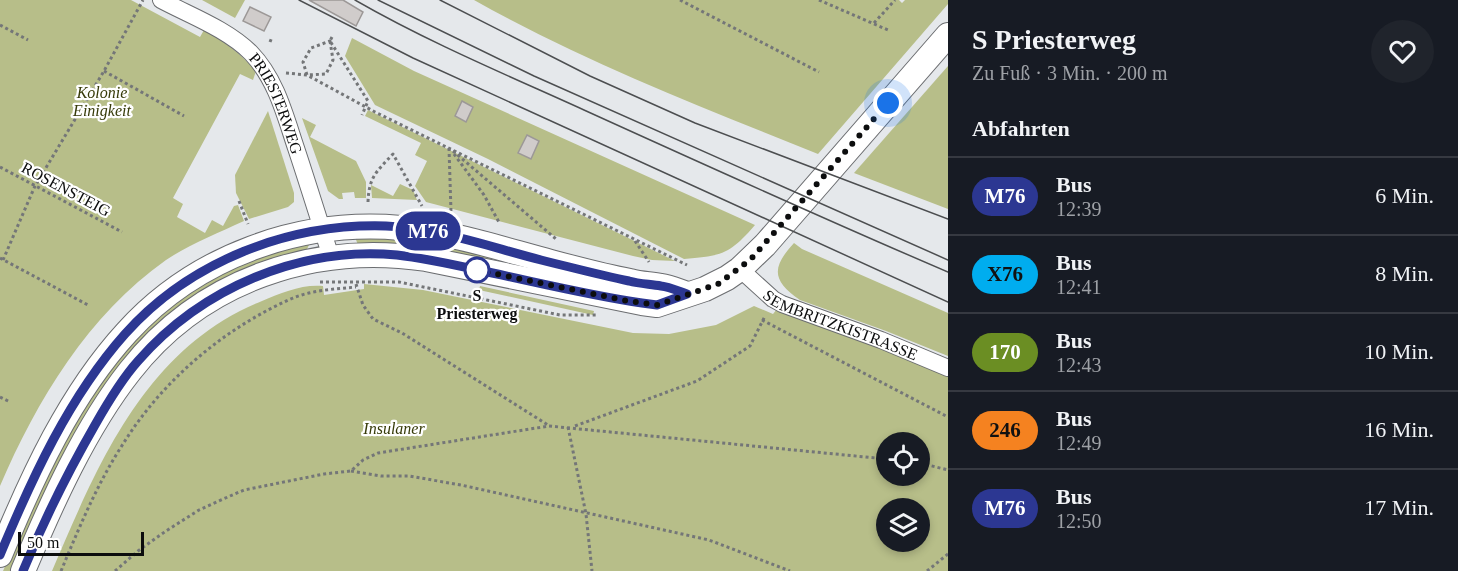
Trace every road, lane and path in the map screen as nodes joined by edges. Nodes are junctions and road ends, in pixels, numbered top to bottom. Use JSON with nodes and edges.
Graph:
{"nodes":[{"id":1,"x":143,"y":0,"type":"edge"},
{"id":2,"x":161,"y":0,"type":"edge"},
{"id":3,"x":681,"y":0,"type":"edge"},
{"id":4,"x":819,"y":0,"type":"edge"},
{"id":5,"x":896,"y":0,"type":"edge"},
{"id":6,"x":874,"y":23,"type":"junction"},
{"id":7,"x":0,"y":25,"type":"edge"},
{"id":8,"x":888,"y":30,"type":"dead end"},
{"id":9,"x":948,"y":35,"type":"edge"},
{"id":10,"x":272,"y":37,"type":"dead end"},
{"id":11,"x":331,"y":39,"type":"junction"},
{"id":12,"x":28,"y":40,"type":"dead end"},
{"id":13,"x":270,"y":42,"type":"dead end"},
{"id":14,"x":104,"y":71,"type":"junction"},
{"id":15,"x":819,"y":72,"type":"dead end"},
{"id":16,"x":282,"y":73,"type":"dead end"},
{"id":17,"x":307,"y":75,"type":"junction"},
{"id":18,"x":366,"y":106,"type":"junction"},
{"id":19,"x":362,"y":115,"type":"dead end"},
{"id":20,"x":184,"y":116,"type":"dead end"},
{"id":21,"x":449,"y":148,"type":"junction"},
{"id":22,"x":0,"y":167,"type":"edge"},
{"id":23,"x":35,"y":186,"type":"junction"},
{"id":24,"x":239,"y":201,"type":"dead end"},
{"id":25,"x":365,"y":204,"type":"dead end"},
{"id":26,"x":422,"y":206,"type":"dead end"},
{"id":27,"x":451,"y":212,"type":"dead end"},
{"id":28,"x":248,"y":224,"type":"dead end"},
{"id":29,"x":500,"y":224,"type":"dead end"},
{"id":30,"x":322,"y":230,"type":"junction"},
{"id":31,"x":122,"y":232,"type":"dead end"},
{"id":32,"x":633,"y":238,"type":"junction"},
{"id":33,"x":556,"y":239,"type":"dead end"},
{"id":34,"x":331,"y":256,"type":"junction"},
{"id":35,"x":2,"y":259,"type":"edge"},
{"id":36,"x":649,"y":262,"type":"dead end"},
{"id":37,"x":687,"y":265,"type":"dead end"},
{"id":38,"x":740,"y":268,"type":"junction"},
{"id":39,"x":317,"y":282,"type":"dead end"},
{"id":40,"x":687,"y":294,"type":"junction"},
{"id":41,"x":88,"y":305,"type":"dead end"},
{"id":42,"x":568,"y":316,"type":"dead end"},
{"id":43,"x":948,"y":368,"type":"edge"},
{"id":44,"x":0,"y":397,"type":"edge"},
{"id":45,"x":10,"y":402,"type":"dead end"},
{"id":46,"x":948,"y":417,"type":"edge"},
{"id":47,"x":549,"y":426,"type":"junction"},
{"id":48,"x":568,"y":427,"type":"junction"},
{"id":49,"x":573,"y":427,"type":"junction"},
{"id":50,"x":876,"y":458,"type":"edge"},
{"id":51,"x":930,"y":466,"type":"edge"},
{"id":52,"x":948,"y":470,"type":"edge"},
{"id":53,"x":351,"y":471,"type":"junction"},
{"id":54,"x":586,"y":514,"type":"junction"},
{"id":55,"x":948,"y":554,"type":"edge"},
{"id":56,"x":0,"y":555,"type":"edge"},
{"id":57,"x":23,"y":571,"type":"edge"},
{"id":58,"x":61,"y":571,"type":"edge"},
{"id":59,"x":115,"y":571,"type":"edge"},
{"id":60,"x":592,"y":571,"type":"edge"},
{"id":61,"x":790,"y":571,"type":"edge"},
{"id":62,"x":927,"y":571,"type":"edge"}],
"edges":[{"from":1,"to":14,"type":"path"},
{"from":2,"to":30,"type":"street","name":"PRIESTERWEG"},
{"from":3,"to":15,"type":"path"},
{"from":4,"to":6,"type":"path"},
{"from":5,"to":6,"type":"path"},
{"from":6,"to":8,"type":"path"},
{"from":7,"to":12,"type":"path"},
{"from":9,"to":38,"type":"main road"},
{"from":10,"to":13,"type":"path"},
{"from":11,"to":17,"type":"path"},
{"from":11,"to":17,"type":"path"},
{"from":11,"to":18,"type":"path"},
{"from":14,"to":20,"type":"path"},
{"from":14,"to":23,"type":"path"},
{"from":16,"to":17,"type":"path"},
{"from":17,"to":18,"type":"path"},
{"from":18,"to":19,"type":"path"},
{"from":18,"to":21,"type":"path"},
{"from":21,"to":27,"type":"path"},
{"from":21,"to":29,"type":"path"},
{"from":21,"to":32,"type":"path"},
{"from":21,"to":33,"type":"path"},
{"from":22,"to":23,"type":"path","name":"ROSENSTEIG"},
{"from":23,"to":31,"type":"path","name":"ROSENSTEIG"},
{"from":23,"to":35,"type":"path"},
{"from":24,"to":28,"type":"path"},
{"from":25,"to":26,"type":"path"},
{"from":30,"to":34,"type":"street","name":"PRIESTERWEG"},
{"from":30,"to":40,"type":"main road"},
{"from":30,"to":56,"type":"main road"},
{"from":32,"to":36,"type":"path"},
{"from":32,"to":37,"type":"path"},
{"from":34,"to":40,"type":"main road"},
{"from":34,"to":57,"type":"main road"},
{"from":35,"to":41,"type":"path"},
{"from":38,"to":40,"type":"main road"},
{"from":38,"to":43,"type":"street","name":"SEMBRITZKISTRASSE"},
{"from":39,"to":42,"type":"path"},
{"from":44,"to":45,"type":"path"},
{"from":46,"to":49,"type":"path"},
{"from":47,"to":48,"type":"path"},
{"from":47,"to":53,"type":"path"},
{"from":47,"to":58,"type":"path"},
{"from":48,"to":49,"type":"path"},
{"from":48,"to":54,"type":"path"},
{"from":49,"to":50,"type":"path"},
{"from":51,"to":52,"type":"path"},
{"from":53,"to":54,"type":"path"},
{"from":53,"to":59,"type":"path"},
{"from":54,"to":60,"type":"path"},
{"from":54,"to":61,"type":"path"},
{"from":55,"to":62,"type":"path"}]}
